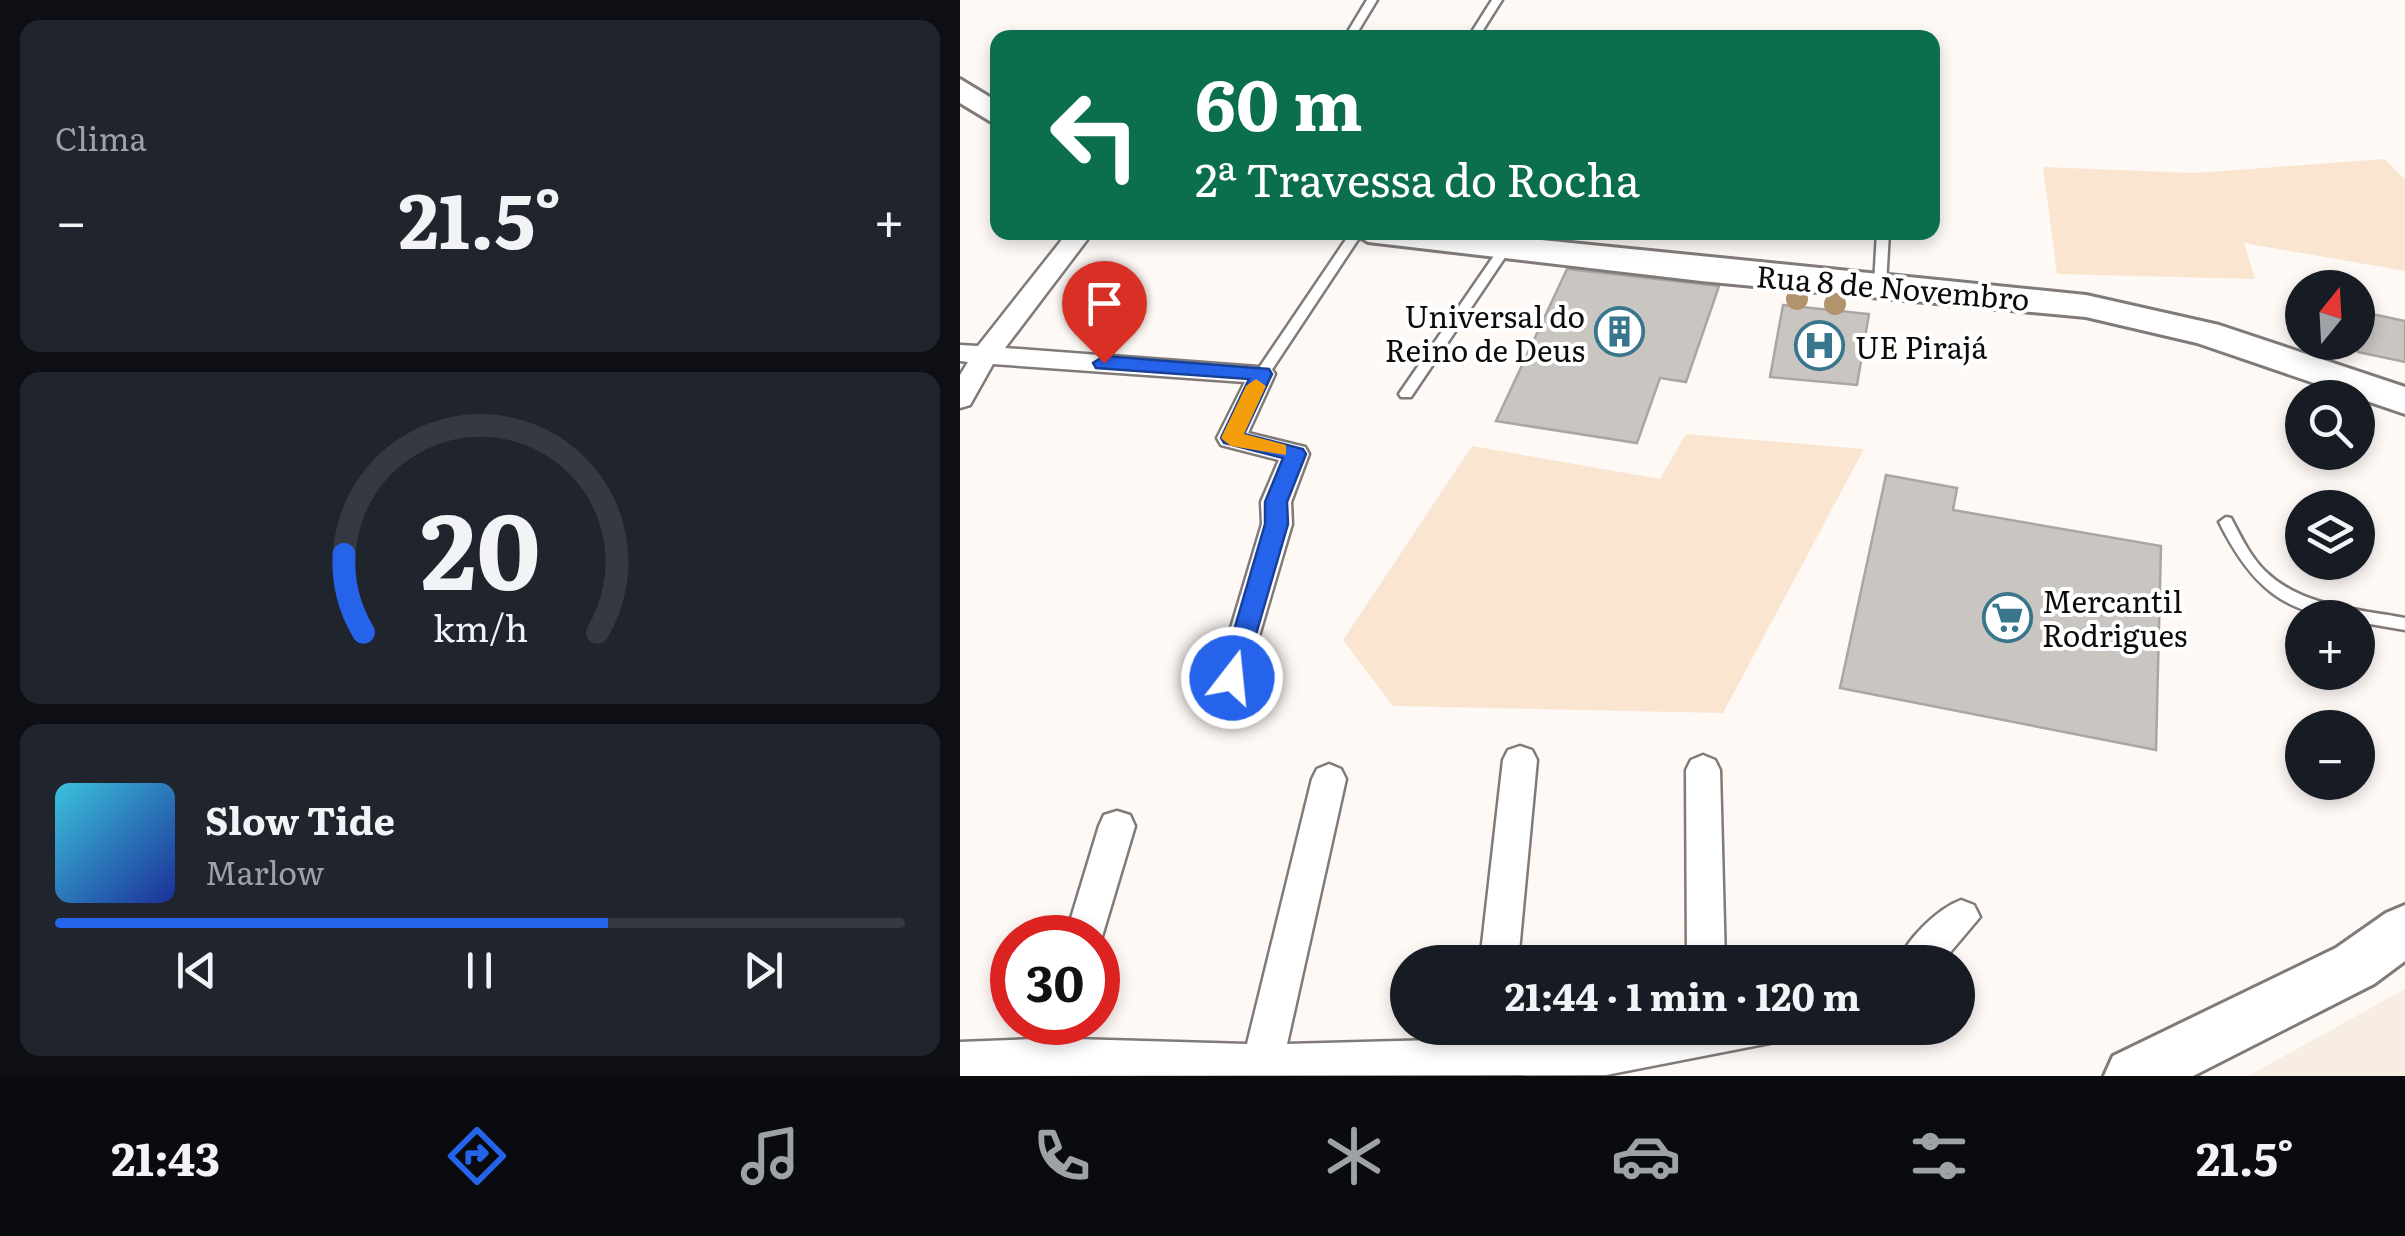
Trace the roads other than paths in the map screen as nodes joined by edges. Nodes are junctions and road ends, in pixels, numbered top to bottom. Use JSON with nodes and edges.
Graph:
{"nodes":[{"id":1,"x":1372,"y":0,"type":"edge"},
{"id":2,"x":1497,"y":0,"type":"edge"},
{"id":3,"x":1354,"y":30,"type":"edge"},
{"id":4,"x":1478,"y":30,"type":"edge"},
{"id":5,"x":960,"y":88,"type":"edge"},
{"id":6,"x":990,"y":111,"type":"edge"},
{"id":7,"x":1074,"y":240,"type":"edge"},
{"id":8,"x":1351,"y":240,"type":"edge"},
{"id":9,"x":1442,"y":240,"type":"edge"},
{"id":10,"x":1883,"y":240,"type":"edge"},
{"id":11,"x":1506,"y":247,"type":"junction"},
{"id":12,"x":1880,"y":284,"type":"junction"},
{"id":13,"x":972,"y":354,"type":"edge"},
{"id":14,"x":1262,"y":374,"type":"junction"},
{"id":15,"x":1406,"y":394,"type":"dead end"},
{"id":16,"x":960,"y":399,"type":"edge"},
{"id":17,"x":2405,"y":402,"type":"edge"},
{"id":18,"x":2226,"y":522,"type":"dead end"},
{"id":19,"x":2405,"y":624,"type":"edge"},
{"id":20,"x":1232,"y":678,"type":"dead end"},
{"id":21,"x":1520,"y":760,"type":"dead end"},
{"id":22,"x":1703,"y":770,"type":"dead end"},
{"id":23,"x":1329,"y":779,"type":"dead end"},
{"id":24,"x":1117,"y":826,"type":"dead end"},
{"id":25,"x":1091,"y":915,"type":"edge"},
{"id":26,"x":1960,"y":917,"type":"dead end"},
{"id":27,"x":2405,"y":930,"type":"edge"},
{"id":28,"x":1501,"y":945,"type":"edge"},
{"id":29,"x":1706,"y":945,"type":"edge"},
{"id":30,"x":1933,"y":945,"type":"edge"},
{"id":31,"x":1033,"y":1045,"type":"edge"},
{"id":32,"x":1097,"y":1045,"type":"edge"},
{"id":33,"x":1469,"y":1045,"type":"edge"},
{"id":34,"x":1509,"y":1045,"type":"edge"},
{"id":35,"x":1652,"y":1045,"type":"edge"},
{"id":36,"x":960,"y":1062,"type":"edge"},
{"id":37,"x":1262,"y":1064,"type":"junction"},
{"id":38,"x":2133,"y":1076,"type":"edge"}],
"edges":[{"from":1,"to":3,"type":"lane"},
{"from":2,"to":4,"type":"lane"},
{"from":5,"to":6,"type":"main road"},
{"from":7,"to":13,"type":"street"},
{"from":8,"to":14,"type":"lane"},
{"from":9,"to":11,"type":"main road","name":"Rua 8 de Novembro"},
{"from":10,"to":12,"type":"lane"},
{"from":11,"to":12,"type":"main road","name":"Rua 8 de Novembro"},
{"from":11,"to":15,"type":"lane"},
{"from":12,"to":17,"type":"main road","name":"Rua 8 de Novembro"},
{"from":13,"to":14,"type":"street"},
{"from":13,"to":16,"type":"street"},
{"from":14,"to":20,"type":"street"},
{"from":18,"to":19,"type":"lane"},
{"from":21,"to":28,"type":"street"},
{"from":22,"to":29,"type":"street"},
{"from":23,"to":37,"type":"street"},
{"from":24,"to":25,"type":"street"},
{"from":26,"to":30,"type":"street"},
{"from":27,"to":38,"type":"main road"},
{"from":31,"to":36,"type":"street"},
{"from":32,"to":37,"type":"street"},
{"from":33,"to":37,"type":"street"},
{"from":34,"to":35,"type":"street"}]}
